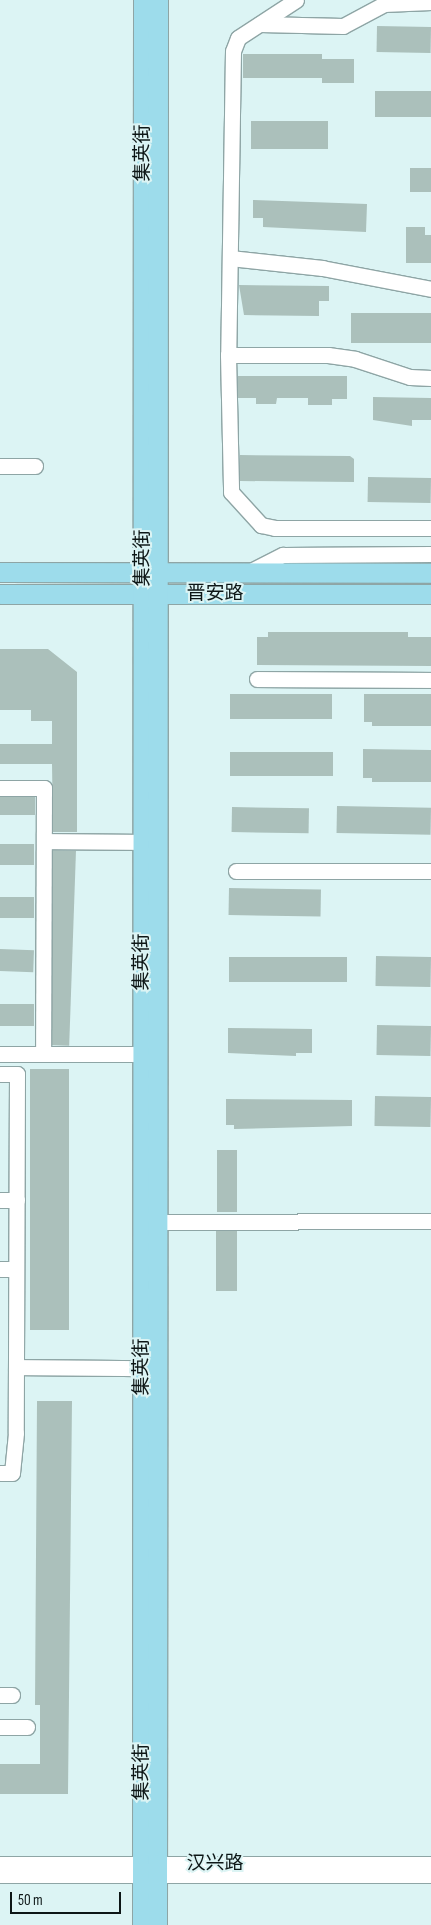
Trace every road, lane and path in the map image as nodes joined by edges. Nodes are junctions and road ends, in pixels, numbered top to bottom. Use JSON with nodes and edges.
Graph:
{"nodes":[{"id":1,"x":143,"y":0,"type":"edge"},
{"id":2,"x":158,"y":0,"type":"edge"},
{"id":3,"x":296,"y":0,"type":"edge"},
{"id":4,"x":431,"y":2,"type":"edge"},
{"id":5,"x":260,"y":24,"type":"junction"},
{"id":6,"x":230,"y":258,"type":"junction"},
{"id":7,"x":431,"y":289,"type":"edge"},
{"id":8,"x":228,"y":356,"type":"junction"},
{"id":9,"x":431,"y":378,"type":"edge"},
{"id":10,"x":0,"y":466,"type":"edge"},
{"id":11,"x":35,"y":466,"type":"dead end"},
{"id":12,"x":431,"y":528,"type":"edge"},
{"id":13,"x":431,"y":554,"type":"edge"},
{"id":14,"x":0,"y":572,"type":"edge"},
{"id":15,"x":150,"y":572,"type":"junction"},
{"id":16,"x":248,"y":573,"type":"junction"},
{"id":17,"x":431,"y":573,"type":"edge"},
{"id":18,"x":0,"y":594,"type":"edge"},
{"id":19,"x":150,"y":594,"type":"junction"},
{"id":20,"x":431,"y":594,"type":"edge"},
{"id":21,"x":257,"y":679,"type":"dead end"},
{"id":22,"x":431,"y":680,"type":"edge"},
{"id":23,"x":0,"y":788,"type":"edge"},
{"id":24,"x":44,"y":841,"type":"junction"},
{"id":25,"x":142,"y":842,"type":"junction"},
{"id":26,"x":236,"y":871,"type":"dead end"},
{"id":27,"x":431,"y":871,"type":"edge"},
{"id":28,"x":0,"y":1054,"type":"edge"},
{"id":29,"x":43,"y":1054,"type":"junction"},
{"id":30,"x":142,"y":1054,"type":"junction"},
{"id":31,"x":0,"y":1074,"type":"edge"},
{"id":32,"x":0,"y":1200,"type":"edge"},
{"id":33,"x":17,"y":1200,"type":"junction"},
{"id":34,"x":431,"y":1221,"type":"edge"},
{"id":35,"x":157,"y":1222,"type":"junction"},
{"id":36,"x":0,"y":1269,"type":"edge"},
{"id":37,"x":16,"y":1269,"type":"junction"},
{"id":38,"x":16,"y":1367,"type":"junction"},
{"id":39,"x":142,"y":1368,"type":"junction"},
{"id":40,"x":0,"y":1473,"type":"edge"},
{"id":41,"x":0,"y":1727,"type":"edge"},
{"id":42,"x":27,"y":1727,"type":"dead end"},
{"id":43,"x":0,"y":1864,"type":"edge"},
{"id":44,"x":431,"y":1864,"type":"edge"},
{"id":45,"x":149,"y":1870,"type":"junction"},
{"id":46,"x":0,"y":1875,"type":"edge"},
{"id":47,"x":431,"y":1876,"type":"edge"},
{"id":48,"x":139,"y":1920,"type":"edge"},
{"id":49,"x":157,"y":1925,"type":"edge"}],
"edges":[{"from":1,"to":15,"type":"main road","name":"集英街"},
{"from":2,"to":15,"type":"main road","name":"集英街"},
{"from":3,"to":5,"type":"street"},
{"from":4,"to":5,"type":"street"},
{"from":5,"to":6,"type":"street"},
{"from":6,"to":7,"type":"street"},
{"from":6,"to":8,"type":"street"},
{"from":8,"to":9,"type":"street"},
{"from":8,"to":12,"type":"street"},
{"from":10,"to":11,"type":"street"},
{"from":13,"to":16,"type":"street"},
{"from":14,"to":15,"type":"main road","name":"晋安路"},
{"from":15,"to":16,"type":"main road","name":"晋安路"},
{"from":15,"to":19,"type":"main road","name":"集英街"},
{"from":16,"to":17,"type":"main road","name":"晋安路"},
{"from":18,"to":19,"type":"main road","name":"晋安路"},
{"from":19,"to":20,"type":"main road","name":"晋安路"},
{"from":19,"to":25,"type":"main road","name":"集英街"},
{"from":19,"to":35,"type":"main road","name":"集英街"},
{"from":21,"to":22,"type":"street"},
{"from":23,"to":24,"type":"street"},
{"from":24,"to":25,"type":"street"},
{"from":24,"to":29,"type":"street"},
{"from":25,"to":30,"type":"main road","name":"集英街"},
{"from":26,"to":27,"type":"street"},
{"from":28,"to":29,"type":"street"},
{"from":29,"to":30,"type":"street"},
{"from":30,"to":39,"type":"main road","name":"集英街"},
{"from":31,"to":33,"type":"street"},
{"from":32,"to":33,"type":"street"},
{"from":33,"to":37,"type":"street"},
{"from":34,"to":35,"type":"street"},
{"from":35,"to":45,"type":"main road","name":"集英街"},
{"from":36,"to":37,"type":"street"},
{"from":37,"to":38,"type":"street"},
{"from":38,"to":39,"type":"street"},
{"from":38,"to":40,"type":"street"},
{"from":39,"to":45,"type":"main road","name":"集英街"},
{"from":41,"to":42,"type":"street"},
{"from":43,"to":45,"type":"street","name":"汉兴路"},
{"from":44,"to":45,"type":"street","name":"汉兴路"},
{"from":45,"to":46,"type":"street","name":"汉兴路"},
{"from":45,"to":47,"type":"street","name":"汉兴路"},
{"from":45,"to":48,"type":"main road","name":"集英街"},
{"from":45,"to":49,"type":"main road","name":"集英街"}]}
